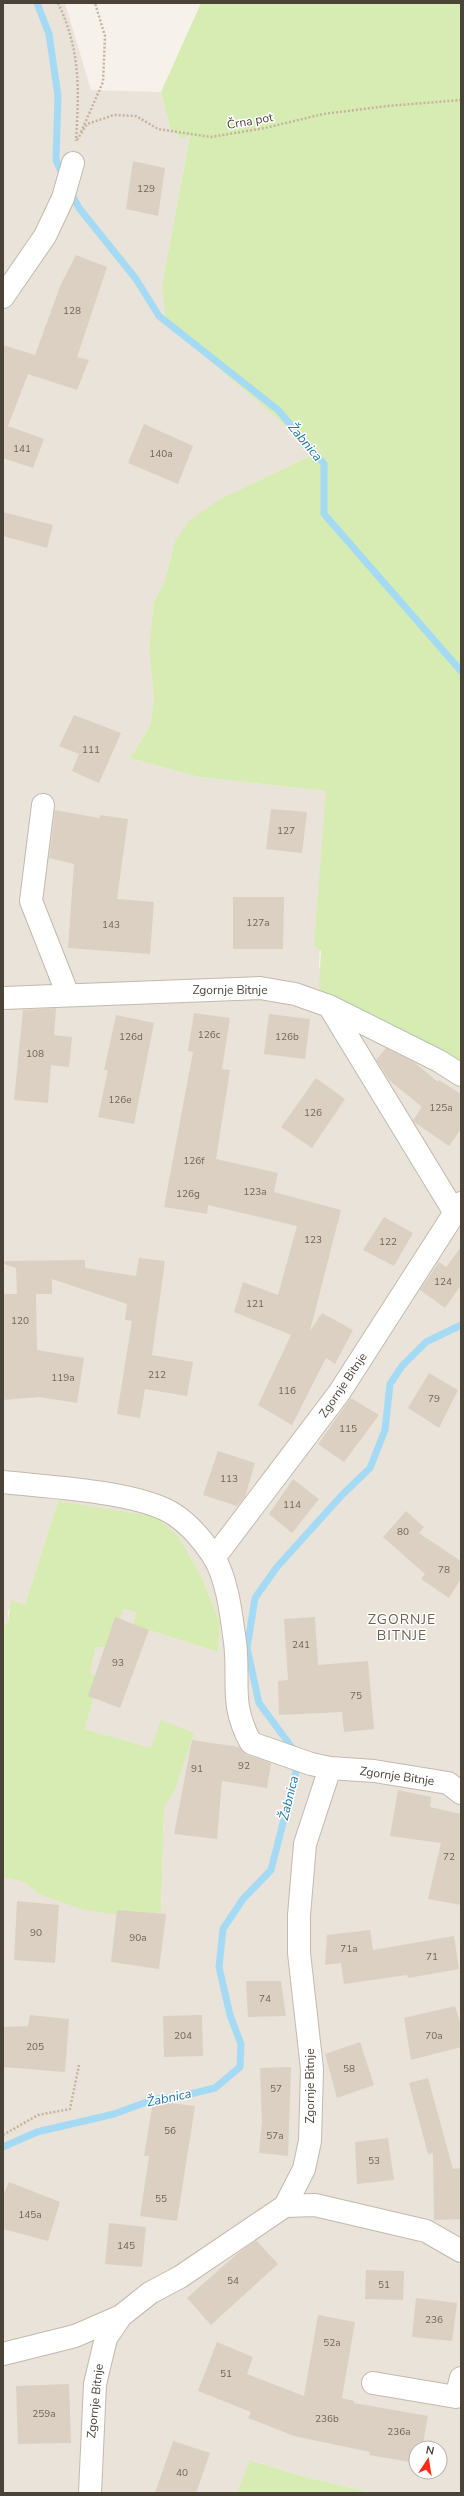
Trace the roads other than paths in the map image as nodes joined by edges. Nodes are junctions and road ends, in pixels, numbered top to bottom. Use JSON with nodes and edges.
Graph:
{"nodes":[{"id":1,"x":75,"y":152,"type":"road end"},
{"id":2,"x":3,"y":297,"type":"edge"},
{"id":3,"x":44,"y":805,"type":"dead end"},
{"id":4,"x":68,"y":995,"type":"junction"},
{"id":5,"x":3,"y":998,"type":"edge"},
{"id":6,"x":329,"y":1006,"type":"junction"},
{"id":7,"x":461,"y":1075,"type":"edge"},
{"id":8,"x":458,"y":1208,"type":"edge"},
{"id":9,"x":3,"y":1482,"type":"edge"},
{"id":10,"x":214,"y":1558,"type":"junction"},
{"id":11,"x":321,"y":1766,"type":"junction"},
{"id":12,"x":461,"y":1793,"type":"edge"},
{"id":13,"x":285,"y":2206,"type":"junction"},
{"id":14,"x":461,"y":2251,"type":"edge"},
{"id":15,"x":121,"y":2316,"type":"junction"},
{"id":16,"x":3,"y":2354,"type":"edge"},
{"id":17,"x":461,"y":2378,"type":"edge"},
{"id":18,"x":374,"y":2383,"type":"dead end"},
{"id":19,"x":90,"y":2493,"type":"edge"}],
"edges":[{"from":1,"to":2,"type":"street"},
{"from":3,"to":4,"type":"street"},
{"from":4,"to":5,"type":"street","name":"Zgornje Bitnje"},
{"from":4,"to":6,"type":"street","name":"Zgornje Bitnje"},
{"from":6,"to":7,"type":"street","name":"Zgornje Bitnje"},
{"from":6,"to":8,"type":"street"},
{"from":8,"to":10,"type":"street","name":"Zgornje Bitnje"},
{"from":9,"to":10,"type":"street","name":"Zgornje Bitnje"},
{"from":10,"to":11,"type":"street","name":"Zgornje Bitnje"},
{"from":11,"to":12,"type":"street","name":"Zgornje Bitnje"},
{"from":11,"to":13,"type":"street","name":"Zgornje Bitnje"},
{"from":13,"to":14,"type":"street"},
{"from":13,"to":15,"type":"street","name":"Zgornje Bitnje"},
{"from":15,"to":16,"type":"street","name":"Zgornje Bitnje"},
{"from":15,"to":19,"type":"street","name":"Zgornje Bitnje"},
{"from":17,"to":18,"type":"street"}]}
